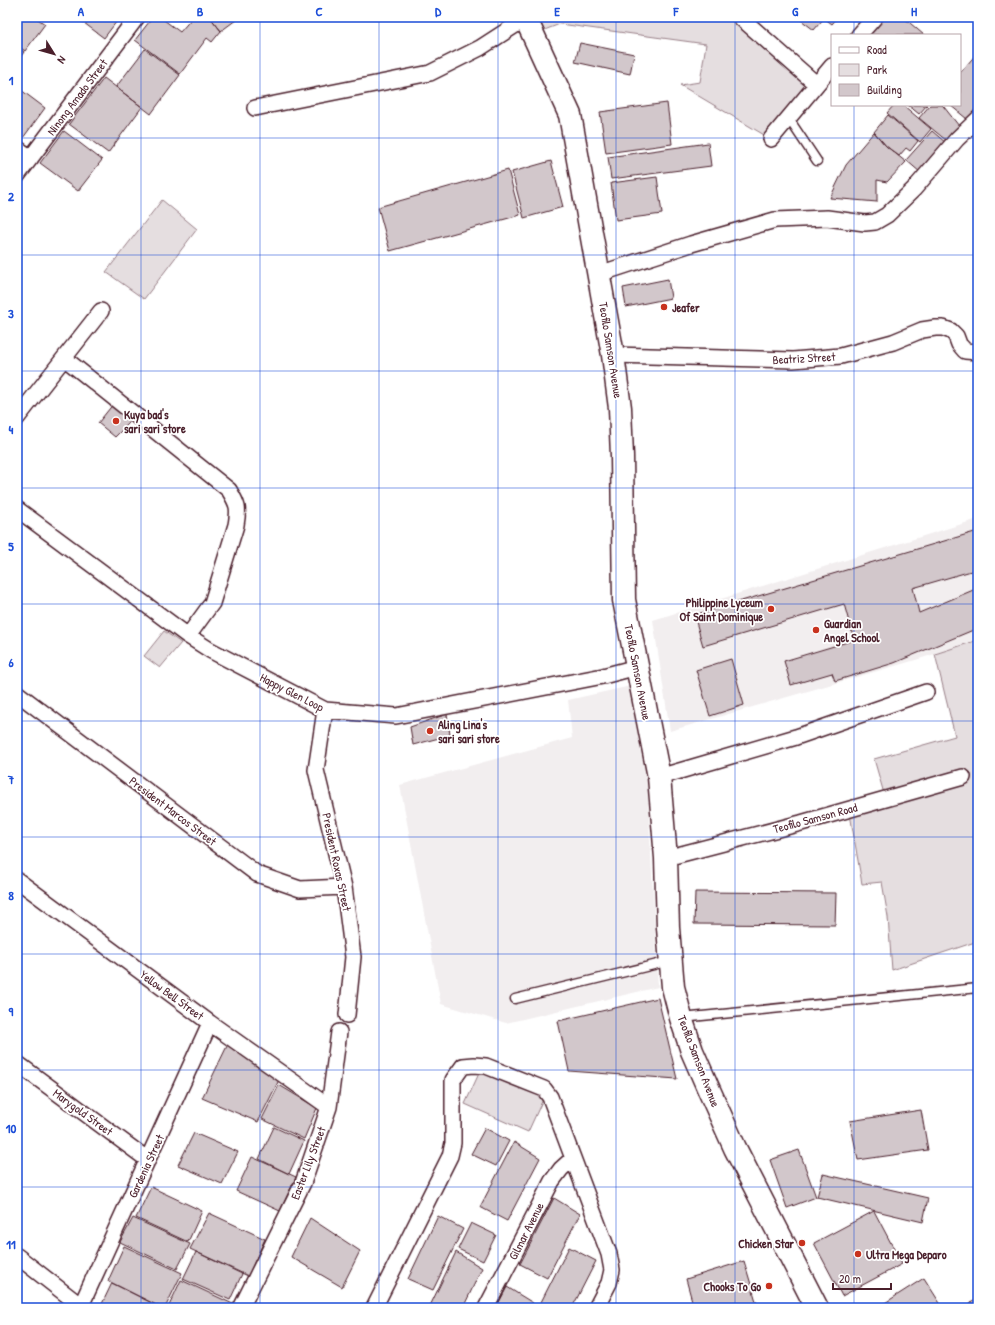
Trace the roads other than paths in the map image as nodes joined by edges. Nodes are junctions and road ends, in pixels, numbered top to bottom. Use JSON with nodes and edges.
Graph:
{"nodes":[{"id":1,"x":137,"y":17,"type":"edge"},
{"id":2,"x":740,"y":17,"type":"edge"},
{"id":3,"x":875,"y":17,"type":"edge"},
{"id":4,"x":526,"y":18,"type":"edge"},
{"id":5,"x":860,"y":34,"type":"edge"},
{"id":6,"x":831,"y":67,"type":"edge"},
{"id":7,"x":816,"y":84,"type":"junction"},
{"id":8,"x":255,"y":108,"type":"dead end"},
{"id":9,"x":789,"y":119,"type":"junction"},
{"id":10,"x":978,"y":119,"type":"edge"},
{"id":11,"x":771,"y":139,"type":"dead end"},
{"id":12,"x":17,"y":148,"type":"edge"},
{"id":13,"x":31,"y":158,"type":"junction"},
{"id":14,"x":817,"y":161,"type":"dead end"},
{"id":15,"x":17,"y":176,"type":"edge"},
{"id":16,"x":599,"y":274,"type":"junction"},
{"id":17,"x":101,"y":311,"type":"dead end"},
{"id":18,"x":978,"y":352,"type":"edge"},
{"id":19,"x":613,"y":355,"type":"junction"},
{"id":20,"x":64,"y":358,"type":"junction"},
{"id":21,"x":17,"y":418,"type":"edge"},
{"id":22,"x":17,"y":509,"type":"edge"},
{"id":23,"x":188,"y":636,"type":"junction"},
{"id":24,"x":637,"y":667,"type":"junction"},
{"id":25,"x":926,"y":692,"type":"dead end"},
{"id":26,"x":17,"y":693,"type":"edge"},
{"id":27,"x":325,"y":710,"type":"junction"},
{"id":28,"x":658,"y":777,"type":"junction"},
{"id":29,"x":963,"y":777,"type":"dead end"},
{"id":30,"x":666,"y":858,"type":"junction"},
{"id":31,"x":17,"y":880,"type":"edge"},
{"id":32,"x":344,"y":887,"type":"junction"},
{"id":33,"x":671,"y":960,"type":"junction"},
{"id":34,"x":978,"y":988,"type":"edge"},
{"id":35,"x":515,"y":999,"type":"dead end"},
{"id":36,"x":347,"y":1015,"type":"dead end"},
{"id":37,"x":681,"y":1018,"type":"junction"},
{"id":38,"x":210,"y":1023,"type":"junction"},
{"id":39,"x":339,"y":1032,"type":"dead end"},
{"id":40,"x":17,"y":1063,"type":"edge"},
{"id":41,"x":328,"y":1107,"type":"junction"},
{"id":42,"x":572,"y":1159,"type":"junction"},
{"id":43,"x":148,"y":1160,"type":"junction"},
{"id":44,"x":17,"y":1256,"type":"edge"},
{"id":45,"x":80,"y":1307,"type":"edge"},
{"id":46,"x":241,"y":1308,"type":"edge"},
{"id":47,"x":374,"y":1308,"type":"edge"},
{"id":48,"x":486,"y":1308,"type":"edge"},
{"id":49,"x":596,"y":1308,"type":"edge"},
{"id":50,"x":817,"y":1308,"type":"edge"}],
"edges":[{"from":1,"to":13,"type":"street","name":"Ninong Amado Street"},
{"from":2,"to":7,"type":"street"},
{"from":3,"to":5,"type":"street"},
{"from":4,"to":8,"type":"street"},
{"from":4,"to":16,"type":"main road","name":"Teofilo Samson Avenue"},
{"from":6,"to":7,"type":"street"},
{"from":7,"to":9,"type":"street"},
{"from":9,"to":11,"type":"street"},
{"from":9,"to":14,"type":"lane"},
{"from":10,"to":16,"type":"street"},
{"from":12,"to":13,"type":"street"},
{"from":13,"to":15,"type":"street","name":"Ninong Amado Street"},
{"from":16,"to":19,"type":"main road","name":"Teofilo Samson Avenue"},
{"from":17,"to":20,"type":"street"},
{"from":18,"to":19,"type":"street","name":"Beatriz Street"},
{"from":19,"to":24,"type":"main road","name":"Teofilo Samson Avenue"},
{"from":20,"to":21,"type":"street"},
{"from":20,"to":23,"type":"street"},
{"from":22,"to":23,"type":"street","name":"Happy Glen Loop"},
{"from":23,"to":27,"type":"street","name":"Happy Glen Loop"},
{"from":24,"to":27,"type":"street","name":"Happy Glen Loop"},
{"from":24,"to":28,"type":"main road","name":"Teofilo Samson Avenue"},
{"from":25,"to":28,"type":"street"},
{"from":26,"to":32,"type":"street","name":"President Marcos Street"},
{"from":27,"to":32,"type":"street","name":"President Roxas Street"},
{"from":28,"to":30,"type":"main road","name":"Teofilo Samson Avenue"},
{"from":29,"to":30,"type":"street","name":"Teofilo Samson Road"},
{"from":30,"to":33,"type":"main road","name":"Teofilo Samson Avenue"},
{"from":31,"to":38,"type":"street","name":"Yellow Bell Street"},
{"from":32,"to":36,"type":"street","name":"President Roxas Street"},
{"from":33,"to":35,"type":"lane"},
{"from":33,"to":37,"type":"main road","name":"Teofilo Samson Avenue"},
{"from":34,"to":37,"type":"lane"},
{"from":37,"to":50,"type":"main road","name":"Teofilo Samson Avenue"},
{"from":38,"to":41,"type":"street","name":"Yellow Bell Street"},
{"from":38,"to":43,"type":"street","name":"Gardenia Street"},
{"from":39,"to":41,"type":"street","name":"Easter Lily Street"},
{"from":40,"to":43,"type":"street","name":"Marygold Street"},
{"from":41,"to":46,"type":"street","name":"Easter Lily Street"},
{"from":42,"to":47,"type":"street"},
{"from":42,"to":48,"type":"street","name":"Gilmar Avenue"},
{"from":42,"to":49,"type":"street"},
{"from":43,"to":45,"type":"street","name":"Gardenia Street"},
{"from":44,"to":45,"type":"street"}]}
